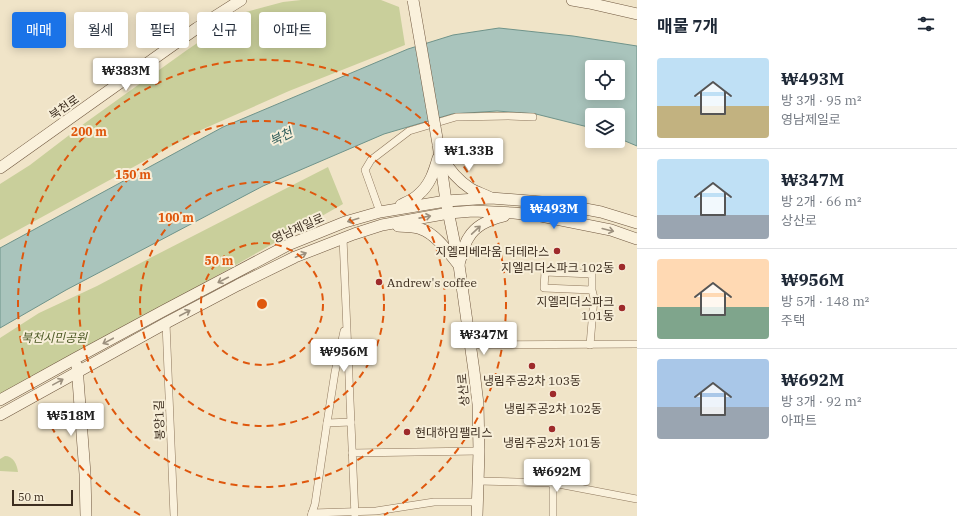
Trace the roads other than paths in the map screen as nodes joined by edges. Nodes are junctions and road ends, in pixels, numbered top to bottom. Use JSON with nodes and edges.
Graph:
{"nodes":[{"id":1,"x":241,"y":0,"type":"edge"},
{"id":2,"x":413,"y":0,"type":"edge"},
{"id":3,"x":572,"y":0,"type":"edge"},
{"id":4,"x":637,"y":14,"type":"edge"},
{"id":5,"x":533,"y":117,"type":"dead end"},
{"id":6,"x":439,"y":148,"type":"junction"},
{"id":7,"x":0,"y":168,"type":"edge"},
{"id":8,"x":491,"y":198,"type":"junction"},
{"id":9,"x":446,"y":201,"type":"junction"},
{"id":10,"x":394,"y":209,"type":"junction"},
{"id":11,"x":380,"y":212,"type":"junction"},
{"id":12,"x":449,"y":213,"type":"junction"},
{"id":13,"x":514,"y":213,"type":"junction"},
{"id":14,"x":637,"y":223,"type":"edge"},
{"id":15,"x":382,"y":225,"type":"junction"},
{"id":16,"x":343,"y":238,"type":"junction"},
{"id":17,"x":637,"y":239,"type":"edge"},
{"id":18,"x":459,"y":264,"type":"junction"},
{"id":19,"x":592,"y":290,"type":"junction"},
{"id":20,"x":346,"y":321,"type":"junction"},
{"id":21,"x":166,"y":323,"type":"junction"},
{"id":22,"x":637,"y":344,"type":"edge"},
{"id":23,"x":590,"y":345,"type":"junction"},
{"id":24,"x":470,"y":346,"type":"junction"},
{"id":25,"x":76,"y":358,"type":"junction"},
{"id":26,"x":78,"y":371,"type":"junction"},
{"id":27,"x":0,"y":400,"type":"edge"},
{"id":28,"x":0,"y":415,"type":"edge"},
{"id":29,"x":351,"y":422,"type":"junction"},
{"id":30,"x":327,"y":423,"type":"junction"},
{"id":31,"x":479,"y":452,"type":"junction"},
{"id":32,"x":352,"y":454,"type":"junction"},
{"id":33,"x":478,"y":481,"type":"junction"},
{"id":34,"x":553,"y":483,"type":"junction"},
{"id":35,"x":637,"y":499,"type":"edge"},
{"id":36,"x":477,"y":502,"type":"junction"},
{"id":37,"x":312,"y":514,"type":"edge"},
{"id":38,"x":355,"y":514,"type":"edge"},
{"id":39,"x":86,"y":516,"type":"edge"},
{"id":40,"x":174,"y":516,"type":"edge"},
{"id":41,"x":477,"y":516,"type":"edge"},
{"id":42,"x":553,"y":516,"type":"edge"}],
"edges":[{"from":1,"to":7,"type":"street","name":"북천로"},
{"from":2,"to":6,"type":"street","name":"상산로","bridge":true},
{"from":3,"to":4,"type":"street"},
{"from":5,"to":11,"type":"street"},
{"from":6,"to":8,"type":"street"},
{"from":6,"to":9,"type":"street","name":"상산로"},
{"from":6,"to":10,"type":"street"},
{"from":8,"to":9,"type":"street","name":"영남제일로"},
{"from":8,"to":14,"type":"street","name":"영남제일로"},
{"from":9,"to":10,"type":"street","name":"영남제일로"},
{"from":9,"to":12,"type":"street","name":"상산로"},
{"from":10,"to":11,"type":"street","name":"영남제일로"},
{"from":11,"to":25,"type":"street","name":"영남제일로","one_way":true},
{"from":12,"to":13,"type":"street"},
{"from":15,"to":12,"type":"street","one_way":true},
{"from":12,"to":18,"type":"street","name":"상산로"},
{"from":13,"to":17,"type":"street","one_way":true},
{"from":18,"to":13,"type":"street","one_way":true},
{"from":15,"to":16,"type":"street"},
{"from":15,"to":18,"type":"street"},
{"from":16,"to":20,"type":"street"},
{"from":21,"to":16,"type":"street","one_way":true},
{"from":18,"to":24,"type":"street","name":"상산로"},
{"from":19,"to":19,"type":"street"},
{"from":19,"to":23,"type":"street"},
{"from":20,"to":29,"type":"street"},
{"from":20,"to":30,"type":"street"},
{"from":21,"to":26,"type":"street"},
{"from":21,"to":40,"type":"street","name":"봉양1길"},
{"from":22,"to":23,"type":"street"},
{"from":23,"to":24,"type":"street"},
{"from":24,"to":31,"type":"street","name":"상산로"},
{"from":25,"to":26,"type":"street"},
{"from":25,"to":27,"type":"street","name":"영남제일로"},
{"from":28,"to":26,"type":"street","one_way":true},
{"from":26,"to":39,"type":"street"},
{"from":29,"to":30,"type":"street"},
{"from":29,"to":32,"type":"street"},
{"from":30,"to":37,"type":"street"},
{"from":31,"to":32,"type":"street"},
{"from":31,"to":33,"type":"street","name":"상산로"},
{"from":32,"to":38,"type":"street"},
{"from":33,"to":34,"type":"street"},
{"from":33,"to":36,"type":"street","name":"상산로"},
{"from":34,"to":35,"type":"street"},
{"from":34,"to":42,"type":"street"},
{"from":36,"to":38,"type":"street"},
{"from":36,"to":41,"type":"street","name":"상산로"},
{"from":37,"to":38,"type":"street"}]}
